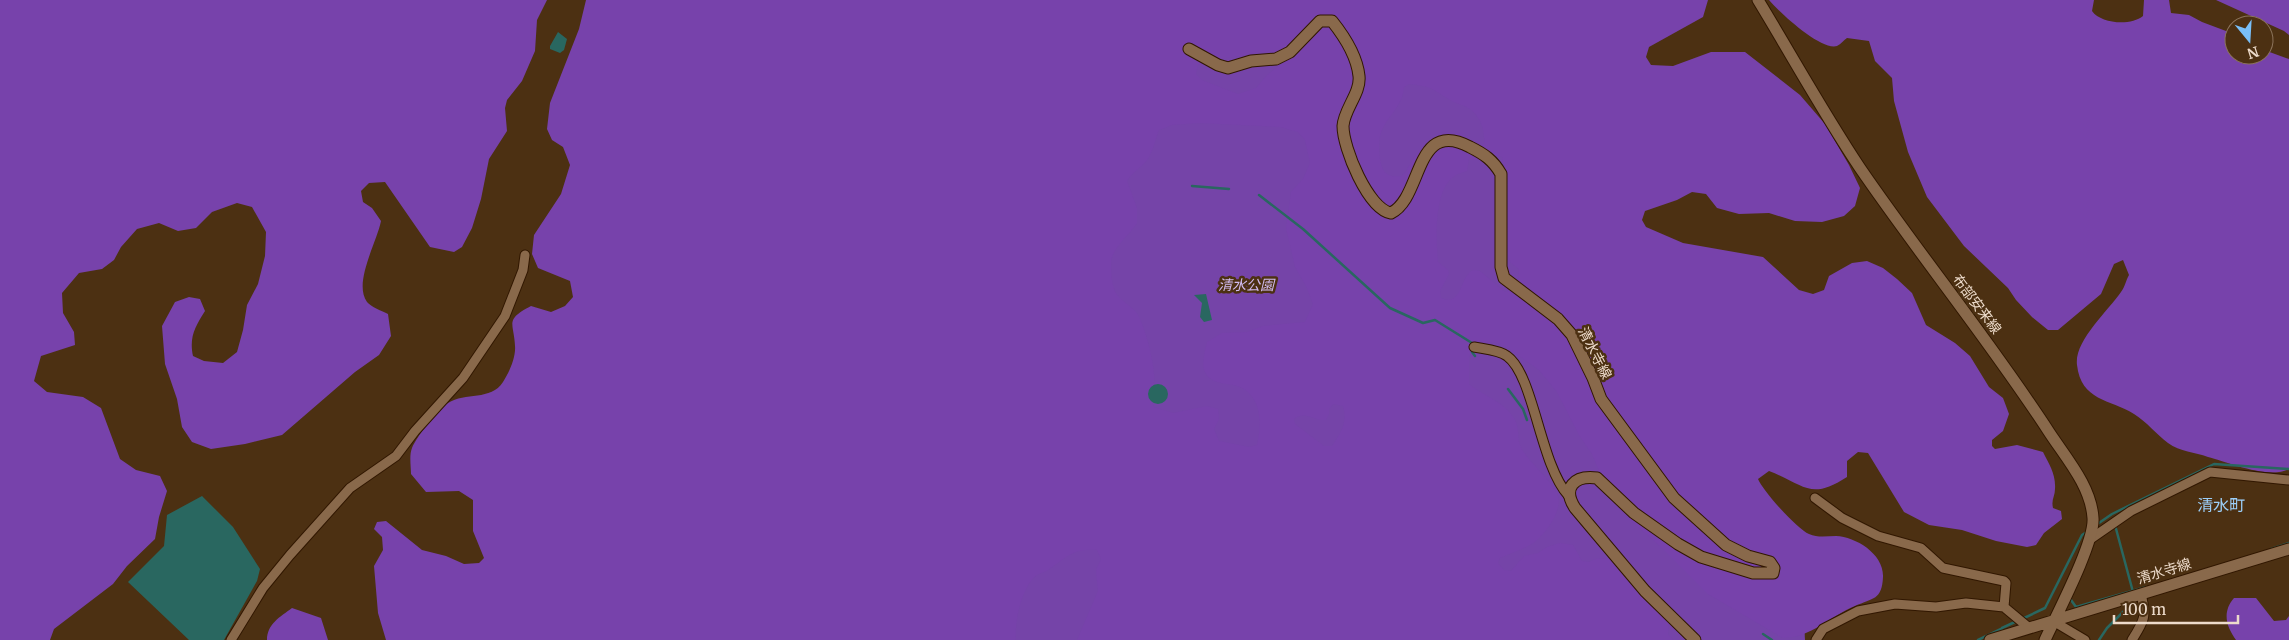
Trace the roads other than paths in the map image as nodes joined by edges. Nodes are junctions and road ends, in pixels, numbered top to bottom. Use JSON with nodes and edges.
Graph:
{"nodes":[{"id":1,"x":1758,"y":0,"type":"edge"},
{"id":2,"x":1189,"y":49,"type":"dead end"},
{"id":3,"x":525,"y":255,"type":"dead end"},
{"id":4,"x":1474,"y":347,"type":"dead end"},
{"id":5,"x":2289,"y":480,"type":"edge"},
{"id":6,"x":1568,"y":495,"type":"junction"},
{"id":7,"x":1815,"y":498,"type":"dead end"},
{"id":8,"x":2092,"y":538,"type":"junction"},
{"id":9,"x":2289,"y":549,"type":"edge"},
{"id":10,"x":2141,"y":594,"type":"junction"},
{"id":11,"x":2004,"y":607,"type":"junction"},
{"id":12,"x":2054,"y":620,"type":"junction"},
{"id":13,"x":2028,"y":627,"type":"junction"},
{"id":14,"x":231,"y":640,"type":"edge"},
{"id":15,"x":1695,"y":640,"type":"edge"},
{"id":16,"x":1816,"y":640,"type":"edge"},
{"id":17,"x":1990,"y":640,"type":"edge"},
{"id":18,"x":2045,"y":640,"type":"edge"},
{"id":19,"x":2085,"y":640,"type":"edge"},
{"id":20,"x":2132,"y":640,"type":"edge"}],
"edges":[{"from":1,"to":8,"type":"main road","name":"布部安来線"},
{"from":2,"to":6,"type":"main road","name":"清水寺線"},
{"from":3,"to":14,"type":"street"},
{"from":4,"to":6,"type":"street"},
{"from":5,"to":8,"type":"street"},
{"from":6,"to":15,"type":"main road"},
{"from":7,"to":11,"type":"street"},
{"from":8,"to":12,"type":"main road","name":"布部安来線"},
{"from":9,"to":10,"type":"main road","name":"清水寺線"},
{"from":10,"to":12,"type":"main road","name":"清水寺線"},
{"from":10,"to":20,"type":"street"},
{"from":11,"to":13,"type":"street"},
{"from":11,"to":16,"type":"street"},
{"from":12,"to":13,"type":"main road","name":"清水寺線"},
{"from":12,"to":18,"type":"main road","name":"布部安来線"},
{"from":12,"to":19,"type":"street"},
{"from":13,"to":17,"type":"main road","name":"清水寺線"}]}
